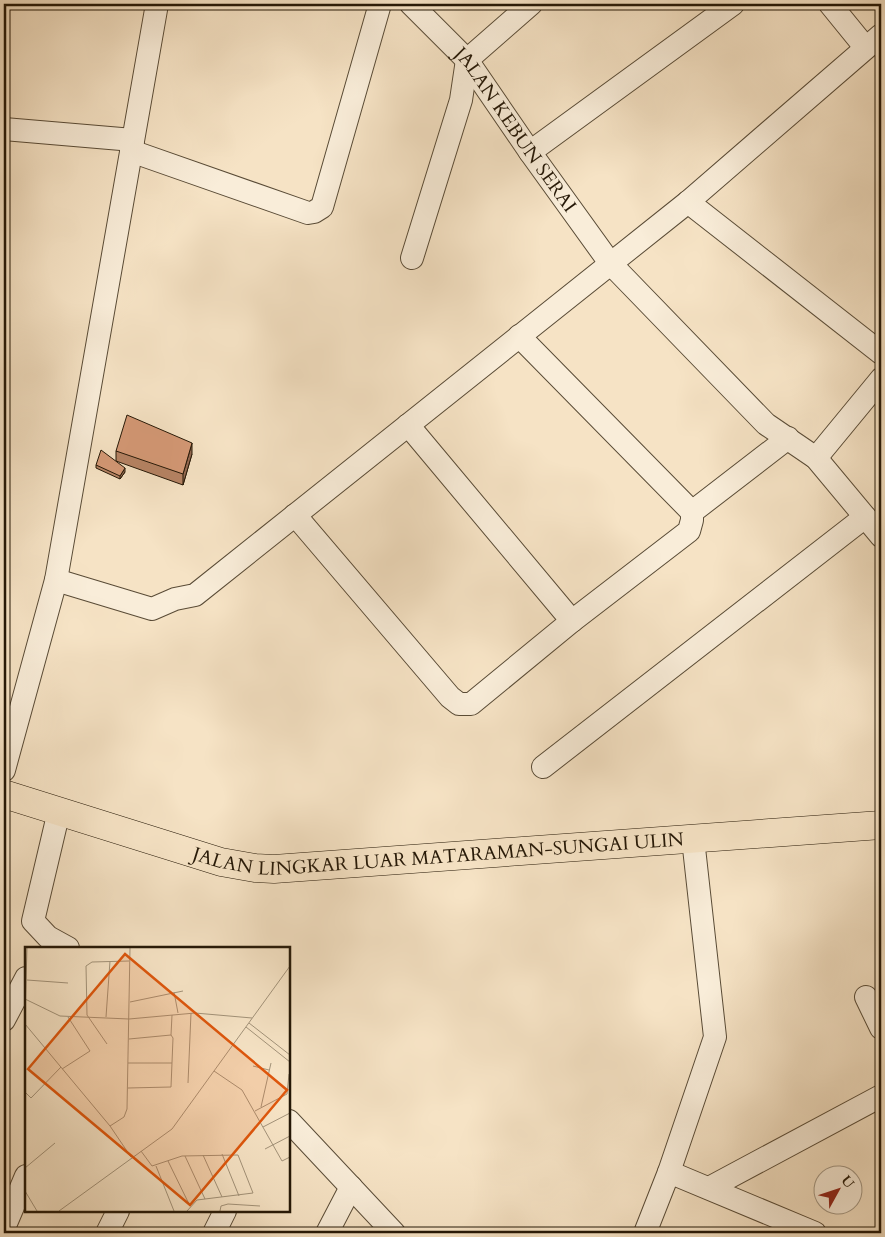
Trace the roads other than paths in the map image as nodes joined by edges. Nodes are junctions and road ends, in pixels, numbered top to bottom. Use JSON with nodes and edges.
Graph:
{"nodes":[{"id":1,"x":157,"y":4,"type":"edge"},
{"id":2,"x":380,"y":4,"type":"edge"},
{"id":3,"x":411,"y":4,"type":"edge"},
{"id":4,"x":531,"y":4,"type":"edge"},
{"id":5,"x":733,"y":4,"type":"edge"},
{"id":6,"x":830,"y":4,"type":"edge"},
{"id":7,"x":873,"y":41,"type":"edge"},
{"id":8,"x":467,"y":60,"type":"junction"},
{"id":9,"x":4,"y":129,"type":"edge"},
{"id":10,"x":132,"y":145,"type":"junction"},
{"id":11,"x":530,"y":152,"type":"junction"},
{"id":12,"x":688,"y":202,"type":"junction"},
{"id":13,"x":412,"y":258,"type":"dead end"},
{"id":14,"x":610,"y":263,"type":"junction"},
{"id":15,"x":519,"y":336,"type":"junction"},
{"id":16,"x":881,"y":353,"type":"edge"},
{"id":17,"x":881,"y":379,"type":"edge"},
{"id":18,"x":408,"y":425,"type":"junction"},
{"id":19,"x":788,"y":438,"type":"junction"},
{"id":20,"x":816,"y":458,"type":"junction"},
{"id":21,"x":692,"y":512,"type":"junction"},
{"id":22,"x":295,"y":516,"type":"junction"},
{"id":23,"x":865,"y":517,"type":"junction"},
{"id":24,"x":881,"y":536,"type":"edge"},
{"id":25,"x":56,"y":580,"type":"junction"},
{"id":26,"x":572,"y":621,"type":"junction"},
{"id":27,"x":543,"y":767,"type":"dead end"},
{"id":28,"x":4,"y":770,"type":"edge"},
{"id":29,"x":4,"y":794,"type":"edge"},
{"id":30,"x":59,"y":811,"type":"junction"},
{"id":31,"x":881,"y":825,"type":"edge"},
{"id":32,"x":693,"y":839,"type":"junction"},
{"id":33,"x":45,"y":943,"type":"edge"},
{"id":34,"x":63,"y":947,"type":"edge"},
{"id":35,"x":25,"y":980,"type":"edge"},
{"id":36,"x":866,"y":997,"type":"dead end"},
{"id":37,"x":4,"y":1020,"type":"edge"},
{"id":38,"x":881,"y":1028,"type":"edge"},
{"id":39,"x":881,"y":1096,"type":"edge"},
{"id":40,"x":290,"y":1122,"type":"edge"},
{"id":41,"x":669,"y":1172,"type":"junction"},
{"id":42,"x":25,"y":1178,"type":"edge"},
{"id":43,"x":351,"y":1187,"type":"junction"},
{"id":44,"x":709,"y":1188,"type":"junction"},
{"id":45,"x":118,"y":1212,"type":"edge"},
{"id":46,"x":224,"y":1212,"type":"edge"},
{"id":47,"x":4,"y":1228,"type":"edge"},
{"id":48,"x":107,"y":1233,"type":"edge"},
{"id":49,"x":214,"y":1233,"type":"edge"},
{"id":50,"x":327,"y":1233,"type":"edge"},
{"id":51,"x":394,"y":1233,"type":"edge"},
{"id":52,"x":644,"y":1233,"type":"edge"},
{"id":53,"x":815,"y":1233,"type":"edge"}],
"edges":[{"from":1,"to":10,"type":"street"},
{"from":2,"to":10,"type":"street"},
{"from":3,"to":8,"type":"street","name":"JALAN KEBUN SERAI"},
{"from":4,"to":8,"type":"street"},
{"from":5,"to":11,"type":"street"},
{"from":6,"to":7,"type":"street"},
{"from":7,"to":12,"type":"street"},
{"from":8,"to":11,"type":"street","name":"JALAN KEBUN SERAI"},
{"from":8,"to":13,"type":"street"},
{"from":9,"to":10,"type":"street"},
{"from":10,"to":25,"type":"street"},
{"from":11,"to":14,"type":"street","name":"JALAN KEBUN SERAI"},
{"from":12,"to":14,"type":"street"},
{"from":12,"to":16,"type":"street"},
{"from":14,"to":15,"type":"street"},
{"from":14,"to":19,"type":"street","name":"JALAN KEBUN SERAI"},
{"from":15,"to":18,"type":"street"},
{"from":15,"to":21,"type":"street"},
{"from":17,"to":20,"type":"street"},
{"from":18,"to":22,"type":"street"},
{"from":18,"to":26,"type":"street"},
{"from":19,"to":20,"type":"street","name":"JALAN KEBUN SERAI"},
{"from":19,"to":21,"type":"street"},
{"from":20,"to":23,"type":"street","name":"JALAN KEBUN SERAI"},
{"from":21,"to":26,"type":"street"},
{"from":22,"to":25,"type":"street"},
{"from":22,"to":26,"type":"street"},
{"from":23,"to":24,"type":"street","name":"JALAN KEBUN SERAI"},
{"from":23,"to":27,"type":"street"},
{"from":25,"to":28,"type":"street"},
{"from":29,"to":30,"type":"main road","name":"JALAN LINGKAR LUAR MATARAMAN-SUNGAI ULIN"},
{"from":30,"to":32,"type":"main road","name":"JALAN LINGKAR LUAR MATARAMAN-SUNGAI ULIN"},
{"from":30,"to":33,"type":"street"},
{"from":31,"to":32,"type":"main road","name":"JALAN LINGKAR LUAR MATARAMAN-SUNGAI ULIN"},
{"from":32,"to":41,"type":"street"},
{"from":33,"to":34,"type":"street"},
{"from":35,"to":37,"type":"street"},
{"from":36,"to":38,"type":"street"},
{"from":39,"to":44,"type":"street"},
{"from":40,"to":43,"type":"street"},
{"from":41,"to":44,"type":"street"},
{"from":41,"to":52,"type":"street"},
{"from":42,"to":47,"type":"street"},
{"from":43,"to":50,"type":"street"},
{"from":43,"to":51,"type":"street"},
{"from":44,"to":53,"type":"street"},
{"from":45,"to":48,"type":"street"},
{"from":46,"to":49,"type":"street"}]}
